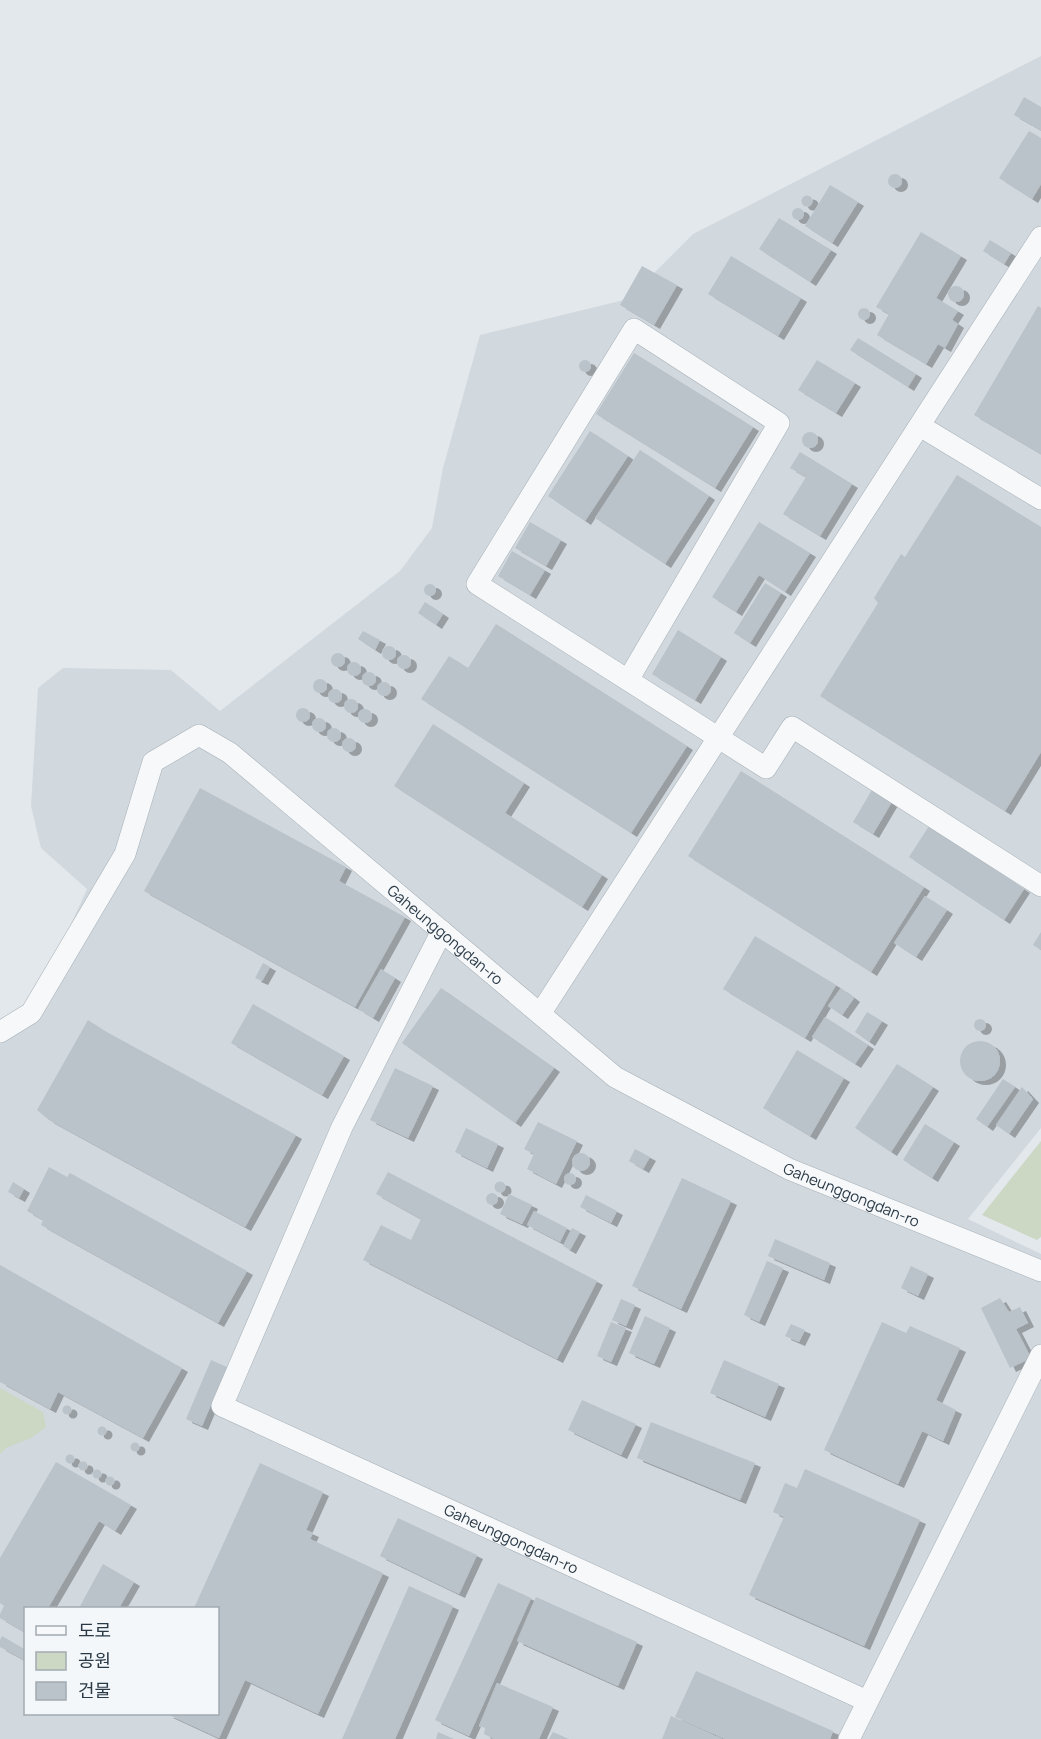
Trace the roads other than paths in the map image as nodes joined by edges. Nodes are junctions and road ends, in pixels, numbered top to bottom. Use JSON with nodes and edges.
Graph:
{"nodes":[{"id":1,"x":1041,"y":237,"type":"edge"},
{"id":2,"x":920,"y":426,"type":"junction"},
{"id":3,"x":1041,"y":499,"type":"edge"},
{"id":4,"x":627,"y":680,"type":"junction"},
{"id":5,"x":719,"y":738,"type":"junction"},
{"id":6,"x":1041,"y":886,"type":"edge"},
{"id":7,"x":442,"y":931,"type":"junction"},
{"id":8,"x":540,"y":1014,"type":"junction"},
{"id":9,"x":0,"y":1032,"type":"edge"},
{"id":10,"x":1041,"y":1270,"type":"edge"},
{"id":11,"x":1041,"y":1355,"type":"edge"},
{"id":12,"x":867,"y":1701,"type":"junction"},
{"id":13,"x":849,"y":1739,"type":"edge"}],
"edges":[{"from":1,"to":2,"type":"street"},
{"from":2,"to":3,"type":"street"},
{"from":2,"to":5,"type":"street"},
{"from":4,"to":4,"type":"street"},
{"from":4,"to":5,"type":"street"},
{"from":5,"to":6,"type":"street"},
{"from":5,"to":8,"type":"street"},
{"from":7,"to":8,"type":"street","name":"Gaheunggongdan-ro"},
{"from":7,"to":9,"type":"street","name":"Gaheunggongdan-ro"},
{"from":7,"to":12,"type":"street","name":"Gaheunggongdan-ro"},
{"from":8,"to":10,"type":"street","name":"Gaheunggongdan-ro"},
{"from":11,"to":12,"type":"street"},
{"from":12,"to":13,"type":"street"}]}
